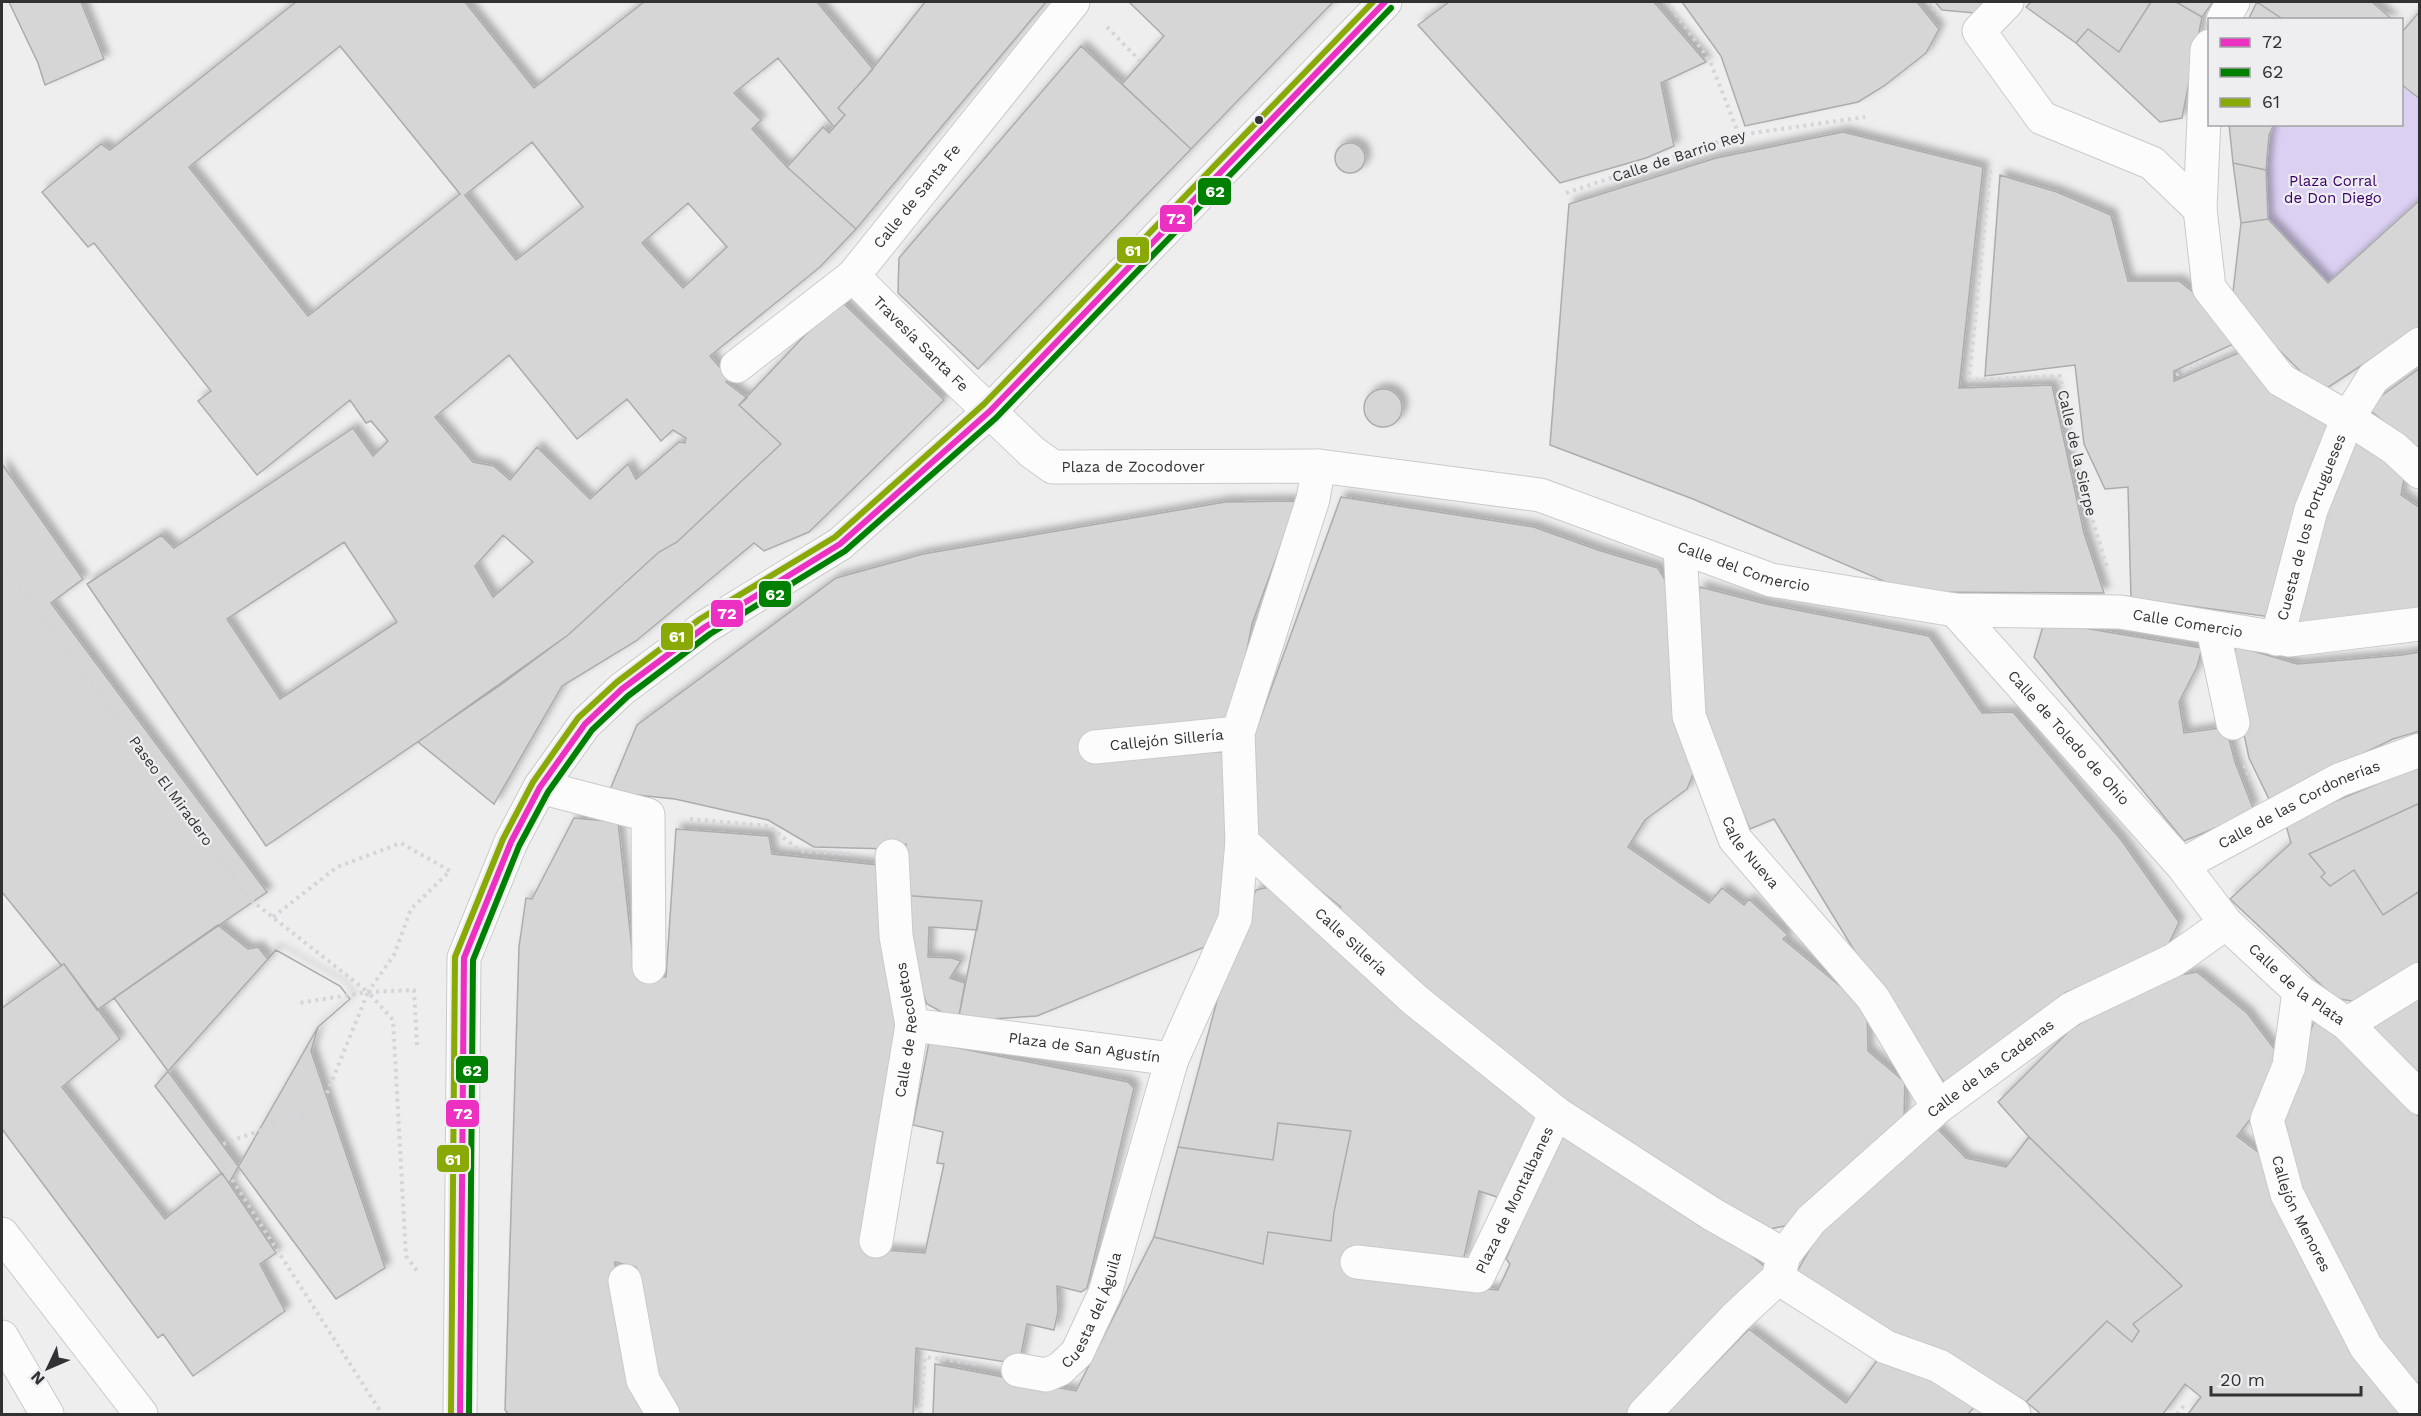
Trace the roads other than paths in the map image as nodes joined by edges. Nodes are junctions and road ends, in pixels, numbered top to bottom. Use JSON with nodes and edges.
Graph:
{"nodes":[{"id":1,"x":1073,"y":2,"type":"edge"},
{"id":2,"x":1385,"y":2,"type":"edge"},
{"id":3,"x":2007,"y":2,"type":"edge"},
{"id":4,"x":2233,"y":2,"type":"edge"},
{"id":5,"x":2224,"y":18,"type":"edge"},
{"id":6,"x":2208,"y":49,"type":"edge"},
{"id":7,"x":2200,"y":209,"type":"junction"},
{"id":8,"x":854,"y":276,"type":"junction"},
{"id":9,"x":2420,"y":344,"type":"edge"},
{"id":10,"x":738,"y":366,"type":"dead end"},
{"id":11,"x":990,"y":411,"type":"junction"},
{"id":12,"x":2348,"y":418,"type":"junction"},
{"id":13,"x":1319,"y":466,"type":"junction"},
{"id":14,"x":2420,"y":472,"type":"edge"},
{"id":15,"x":1539,"y":495,"type":"joint"},
{"id":16,"x":1680,"y":547,"type":"junction"},
{"id":17,"x":1955,"y":610,"type":"junction"},
{"id":18,"x":2420,"y":624,"type":"edge"},
{"id":19,"x":2213,"y":629,"type":"junction"},
{"id":20,"x":2277,"y":639,"type":"junction"},
{"id":21,"x":2234,"y":723,"type":"road end"},
{"id":22,"x":1238,"y":733,"type":"junction"},
{"id":23,"x":1095,"y":747,"type":"dead end"},
{"id":24,"x":2420,"y":750,"type":"edge"},
{"id":25,"x":540,"y":787,"type":"junction"},
{"id":26,"x":1242,"y":842,"type":"junction"},
{"id":27,"x":892,"y":856,"type":"road end"},
{"id":28,"x":2182,"y":865,"type":"junction"},
{"id":29,"x":2226,"y":923,"type":"junction"},
{"id":30,"x":649,"y":968,"type":"dead end"},
{"id":31,"x":2420,"y":979,"type":"edge"},
{"id":32,"x":2299,"y":991,"type":"junction"},
{"id":33,"x":2348,"y":1024,"type":"junction"},
{"id":34,"x":912,"y":1025,"type":"junction"},
{"id":35,"x":1172,"y":1059,"type":"junction"},
{"id":36,"x":2420,"y":1098,"type":"edge"},
{"id":37,"x":1938,"y":1107,"type":"junction"},
{"id":38,"x":1556,"y":1113,"type":"junction"},
{"id":39,"x":2,"y":1234,"type":"edge"},
{"id":40,"x":876,"y":1241,"type":"dead end"},
{"id":41,"x":1357,"y":1262,"type":"dead end"},
{"id":42,"x":1781,"y":1266,"type":"junction"},
{"id":43,"x":625,"y":1281,"type":"dead end"},
{"id":44,"x":2,"y":1337,"type":"edge"},
{"id":45,"x":1018,"y":1370,"type":"road end"},
{"id":46,"x":1996,"y":1409,"type":"edge"},
{"id":47,"x":2420,"y":1413,"type":"edge"},
{"id":48,"x":47,"y":1414,"type":"edge"},
{"id":49,"x":141,"y":1414,"type":"edge"},
{"id":50,"x":460,"y":1414,"type":"edge"},
{"id":51,"x":663,"y":1414,"type":"edge"},
{"id":52,"x":1644,"y":1414,"type":"edge"}],
"edges":[{"from":1,"to":8,"type":"street","name":"Calle de Santa Fe"},
{"from":2,"to":11,"type":"street"},
{"from":3,"to":7,"type":"street"},
{"from":4,"to":5,"type":"street"},
{"from":6,"to":7,"type":"street"},
{"from":7,"to":12,"type":"street"},
{"from":8,"to":10,"type":"street","name":"Calle de Santa Fe"},
{"from":8,"to":11,"type":"street","name":"Travesía Santa Fe"},
{"from":9,"to":12,"type":"street","name":"Cuesta de los Portugueses"},
{"from":11,"to":13,"type":"street","name":"Plaza de Zocodover"},
{"from":11,"to":25,"type":"street"},
{"from":12,"to":14,"type":"street"},
{"from":12,"to":20,"type":"street","name":"Cuesta de los Portugueses"},
{"from":13,"to":15,"type":"street","name":"Plaza de Zocodover"},
{"from":13,"to":22,"type":"street"},
{"from":15,"to":16,"type":"street","name":"Calle del Comercio"},
{"from":16,"to":17,"type":"street","name":"Calle del Comercio"},
{"from":16,"to":37,"type":"street","name":"Calle Nueva"},
{"from":17,"to":19,"type":"street","name":"Calle Comercio"},
{"from":17,"to":28,"type":"street","name":"Calle de Toledo de Ohio"},
{"from":18,"to":20,"type":"street","name":"Calle Comercio"},
{"from":19,"to":20,"type":"street","name":"Calle Comercio"},
{"from":19,"to":21,"type":"street"},
{"from":22,"to":23,"type":"street","name":"Callejón Sillería"},
{"from":22,"to":26,"type":"street"},
{"from":24,"to":28,"type":"street","name":"Calle de las Cordonerías"},
{"from":25,"to":30,"type":"street"},
{"from":25,"to":50,"type":"street"},
{"from":26,"to":35,"type":"street","name":"Plaza de San Agustín"},
{"from":26,"to":38,"type":"street","name":"Calle Sillería"},
{"from":27,"to":34,"type":"street","name":"Calle de Recoletos"},
{"from":28,"to":29,"type":"street","name":"Calle de la Plata"},
{"from":29,"to":32,"type":"street","name":"Calle de la Plata"},
{"from":29,"to":37,"type":"street","name":"Calle de las Cadenas"},
{"from":31,"to":33,"type":"street"},
{"from":32,"to":33,"type":"street","name":"Calle de la Plata"},
{"from":32,"to":47,"type":"street","name":"Callejón Menores"},
{"from":33,"to":36,"type":"street","name":"Calle de la Plata"},
{"from":34,"to":35,"type":"street","name":"Plaza de San Agustín"},
{"from":34,"to":40,"type":"street","name":"Calle de Recoletos"},
{"from":35,"to":45,"type":"street","name":"Cuesta del Águila"},
{"from":37,"to":42,"type":"street","name":"Calle de las Cadenas"},
{"from":38,"to":41,"type":"street","name":"Plaza de Montalbanes"},
{"from":38,"to":42,"type":"street","name":"Calle Sillería"},
{"from":39,"to":49,"type":"street"},
{"from":42,"to":46,"type":"street","name":"Calle Sillería"},
{"from":42,"to":52,"type":"street","name":"Calle de las Cadenas"},
{"from":43,"to":51,"type":"street"},
{"from":44,"to":48,"type":"street"}]}
